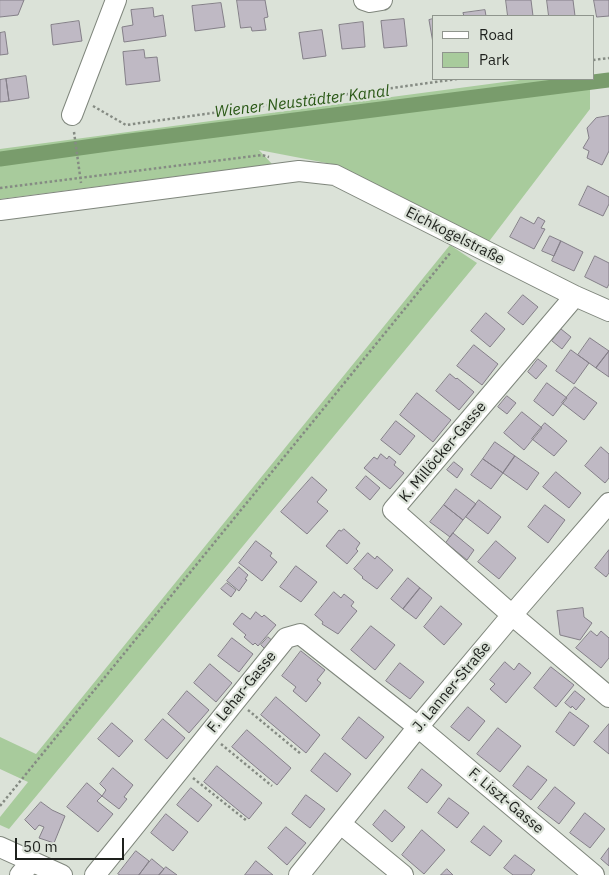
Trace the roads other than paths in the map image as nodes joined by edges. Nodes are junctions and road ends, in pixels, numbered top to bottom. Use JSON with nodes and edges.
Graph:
{"nodes":[{"id":1,"x":116,"y":0,"type":"edge"},
{"id":2,"x":364,"y":0,"type":"edge"},
{"id":3,"x":382,"y":0,"type":"edge"},
{"id":4,"x":75,"y":115,"type":"road end"},
{"id":5,"x":0,"y":210,"type":"edge"},
{"id":6,"x":575,"y":296,"type":"junction"},
{"id":7,"x":609,"y":311,"type":"edge"},
{"id":8,"x":606,"y":511,"type":"edge"},
{"id":9,"x":512,"y":615,"type":"junction"},
{"id":10,"x":609,"y":697,"type":"edge"},
{"id":11,"x":418,"y":727,"type":"junction"},
{"id":12,"x":341,"y":824,"type":"junction"},
{"id":13,"x":0,"y":847,"type":"edge"},
{"id":14,"x":26,"y":868,"type":"edge"},
{"id":15,"x":62,"y":875,"type":"edge"},
{"id":16,"x":95,"y":875,"type":"edge"},
{"id":17,"x":299,"y":875,"type":"edge"},
{"id":18,"x":403,"y":875,"type":"edge"},
{"id":19,"x":594,"y":875,"type":"edge"}],
"edges":[{"from":1,"to":4,"type":"street"},
{"from":2,"to":3,"type":"street"},
{"from":5,"to":6,"type":"street","name":"Eichkogelstraße"},
{"from":6,"to":7,"type":"street","name":"Eichkogelstraße"},
{"from":6,"to":9,"type":"street","name":"K. Millöcker-Gasse"},
{"from":8,"to":9,"type":"street","name":"J. Lanner-Straße"},
{"from":9,"to":10,"type":"street"},
{"from":9,"to":11,"type":"street","name":"J. Lanner-Straße"},
{"from":11,"to":12,"type":"street","name":"J. Lanner-Straße"},
{"from":11,"to":16,"type":"street","name":"F. Lehar-Gasse"},
{"from":11,"to":19,"type":"street","name":"F. Liszt-Gasse"},
{"from":12,"to":17,"type":"street","name":"J. Lanner-Straße"},
{"from":12,"to":18,"type":"street"},
{"from":13,"to":14,"type":"street"},
{"from":14,"to":15,"type":"street"}]}
